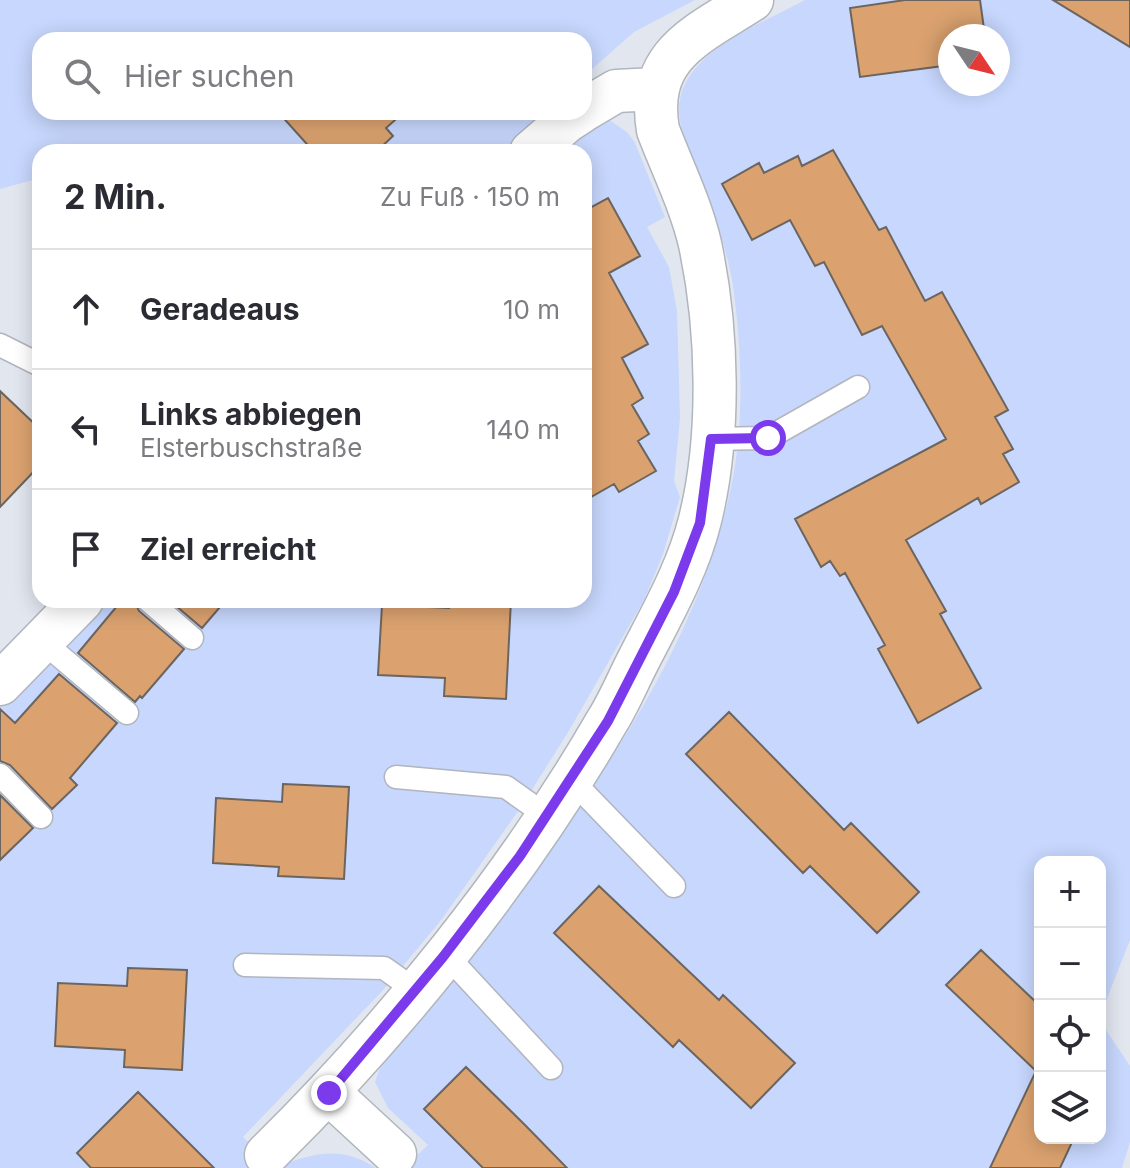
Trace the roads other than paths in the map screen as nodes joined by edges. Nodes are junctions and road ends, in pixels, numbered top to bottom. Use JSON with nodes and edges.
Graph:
{"nodes":[{"id":1,"x":752,"y":0,"type":"edge"},
{"id":2,"x":656,"y":89,"type":"junction"},
{"id":3,"x":592,"y":106,"type":"edge"},
{"id":4,"x":569,"y":120,"type":"edge"},
{"id":5,"x":540,"y":144,"type":"edge"},
{"id":6,"x":0,"y":345,"type":"edge"},
{"id":7,"x":32,"y":361,"type":"edge"},
{"id":8,"x":858,"y":387,"type":"dead end"},
{"id":9,"x":711,"y":439,"type":"junction"},
{"id":10,"x":74,"y":608,"type":"edge"},
{"id":11,"x":157,"y":608,"type":"edge"},
{"id":12,"x":192,"y":638,"type":"dead end"},
{"id":13,"x":42,"y":641,"type":"junction"},
{"id":14,"x":0,"y":684,"type":"edge"},
{"id":15,"x":127,"y":713,"type":"dead end"},
{"id":16,"x":0,"y":775,"type":"edge"},
{"id":17,"x":396,"y":777,"type":"dead end"},
{"id":18,"x":558,"y":800,"type":"junction"},
{"id":19,"x":41,"y":817,"type":"dead end"},
{"id":20,"x":674,"y":886,"type":"dead end"},
{"id":21,"x":443,"y":957,"type":"junction"},
{"id":22,"x":245,"y":965,"type":"dead end"},
{"id":23,"x":415,"y":990,"type":"junction"},
{"id":24,"x":551,"y":1068,"type":"dead end"},
{"id":25,"x":329,"y":1093,"type":"junction"},
{"id":26,"x":395,"y":1154,"type":"dead end"},
{"id":27,"x":266,"y":1155,"type":"dead end"}],
"edges":[{"from":1,"to":2,"type":"street"},
{"from":2,"to":3,"type":"street"},
{"from":2,"to":9,"type":"street"},
{"from":4,"to":5,"type":"street"},
{"from":6,"to":7,"type":"lane"},
{"from":8,"to":9,"type":"lane"},
{"from":9,"to":18,"type":"street"},
{"from":10,"to":13,"type":"street"},
{"from":11,"to":12,"type":"lane"},
{"from":13,"to":14,"type":"street"},
{"from":13,"to":15,"type":"lane"},
{"from":16,"to":19,"type":"lane"},
{"from":17,"to":18,"type":"lane"},
{"from":18,"to":20,"type":"lane"},
{"from":18,"to":21,"type":"street"},
{"from":21,"to":23,"type":"street"},
{"from":21,"to":24,"type":"lane"},
{"from":22,"to":23,"type":"lane"},
{"from":23,"to":25,"type":"street"},
{"from":25,"to":26,"type":"street"},
{"from":25,"to":27,"type":"street"}]}
